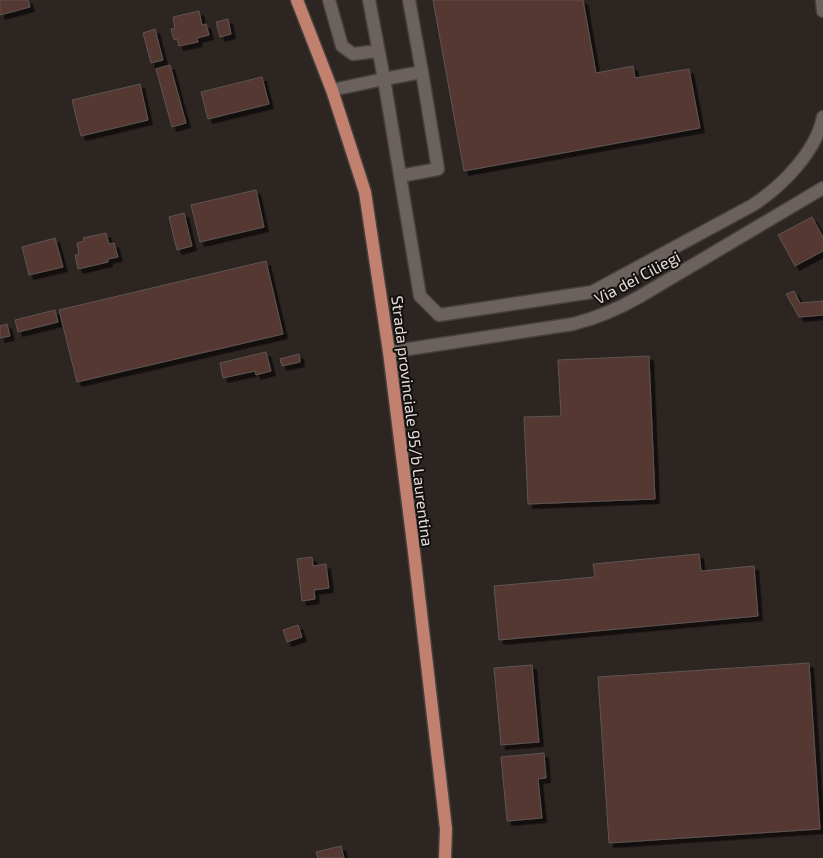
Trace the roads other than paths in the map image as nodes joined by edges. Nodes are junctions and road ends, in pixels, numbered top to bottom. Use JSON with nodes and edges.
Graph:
{"nodes":[{"id":1,"x":297,"y":0,"type":"edge"},
{"id":2,"x":330,"y":0,"type":"edge"},
{"id":3,"x":369,"y":0,"type":"edge"},
{"id":4,"x":409,"y":0,"type":"edge"},
{"id":5,"x":822,"y":0,"type":"edge"},
{"id":6,"x":823,"y":11,"type":"edge"},
{"id":7,"x":378,"y":52,"type":"junction"},
{"id":8,"x":422,"y":72,"type":"junction"},
{"id":9,"x":384,"y":79,"type":"junction"},
{"id":10,"x":332,"y":90,"type":"junction"},
{"id":11,"x":823,"y":116,"type":"edge"},
{"id":12,"x":400,"y":176,"type":"junction"},
{"id":13,"x":823,"y":188,"type":"edge"},
{"id":14,"x":389,"y":352,"type":"junction"},
{"id":15,"x":445,"y":858,"type":"edge"}],
"edges":[{"from":1,"to":10,"type":"main road","name":"Strada provinciale 95/b Laurentina"},
{"from":2,"to":7,"type":"street"},
{"from":3,"to":7,"type":"street"},
{"from":4,"to":8,"type":"street"},
{"from":5,"to":6,"type":"street"},
{"from":7,"to":9,"type":"street"},
{"from":8,"to":9,"type":"street"},
{"from":8,"to":12,"type":"street"},
{"from":9,"to":10,"type":"street"},
{"from":9,"to":12,"type":"street"},
{"from":10,"to":14,"type":"main road","name":"Strada provinciale 95/b Laurentina"},
{"from":11,"to":12,"type":"street"},
{"from":13,"to":14,"type":"street","name":"Via dei Ciliegi"},
{"from":14,"to":15,"type":"main road","name":"Strada provinciale 95/b Laurentina"}]}
